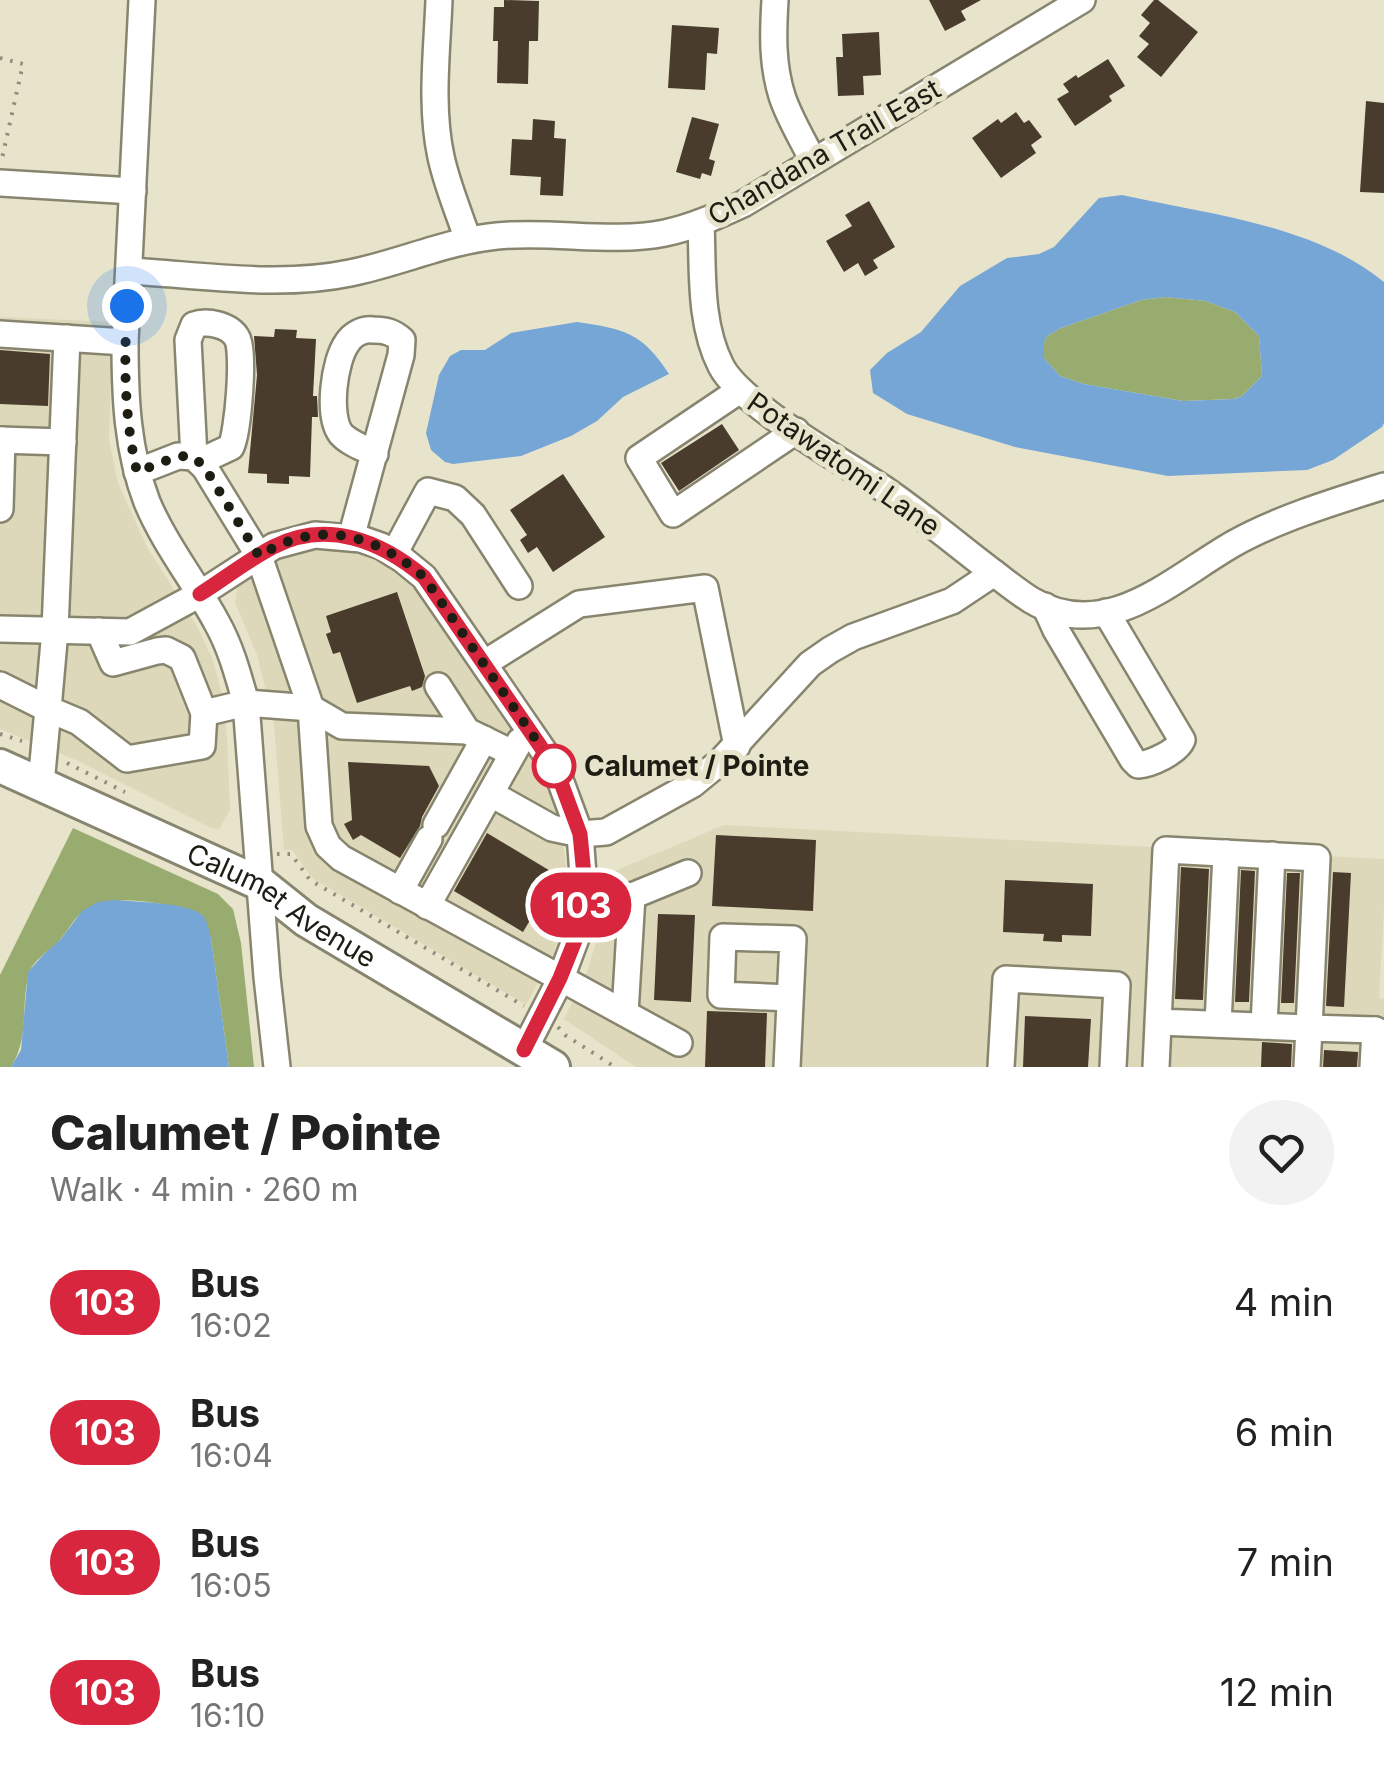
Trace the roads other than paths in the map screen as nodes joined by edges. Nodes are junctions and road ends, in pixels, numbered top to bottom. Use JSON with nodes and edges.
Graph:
{"nodes":[{"id":1,"x":142,"y":0,"type":"edge"},
{"id":2,"x":439,"y":0,"type":"edge"},
{"id":3,"x":774,"y":0,"type":"edge"},
{"id":4,"x":1082,"y":0,"type":"edge"},
{"id":5,"x":812,"y":162,"type":"junction"},
{"id":6,"x":0,"y":183,"type":"edge"},
{"id":7,"x":133,"y":192,"type":"junction"},
{"id":8,"x":701,"y":223,"type":"junction"},
{"id":9,"x":468,"y":240,"type":"junction"},
{"id":10,"x":130,"y":270,"type":"junction"},
{"id":11,"x":0,"y":334,"type":"edge"},
{"id":12,"x":67,"y":338,"type":"junction"},
{"id":13,"x":125,"y":342,"type":"junction"},
{"id":14,"x":740,"y":390,"type":"junction"},
{"id":15,"x":796,"y":431,"type":"junction"},
{"id":16,"x":1,"y":440,"type":"edge"},
{"id":17,"x":63,"y":442,"type":"junction"},
{"id":18,"x":374,"y":454,"type":"junction"},
{"id":19,"x":196,"y":460,"type":"junction"},
{"id":20,"x":137,"y":472,"type":"junction"},
{"id":21,"x":1384,"y":486,"type":"edge"},
{"id":22,"x":0,"y":509,"type":"edge"},
{"id":23,"x":351,"y":538,"type":"junction"},
{"id":24,"x":394,"y":554,"type":"junction"},
{"id":25,"x":259,"y":556,"type":"junction"},
{"id":26,"x":994,"y":572,"type":"junction"},
{"id":27,"x":519,"y":586,"type":"dead end"},
{"id":28,"x":200,"y":594,"type":"junction"},
{"id":29,"x":1046,"y":606,"type":"junction"},
{"id":30,"x":1106,"y":612,"type":"junction"},
{"id":31,"x":0,"y":629,"type":"edge"},
{"id":32,"x":55,"y":630,"type":"junction"},
{"id":33,"x":99,"y":631,"type":"junction"},
{"id":34,"x":485,"y":664,"type":"junction"},
{"id":35,"x":0,"y":685,"type":"edge"},
{"id":36,"x":438,"y":686,"type":"dead end"},
{"id":37,"x":246,"y":702,"type":"junction"},
{"id":38,"x":311,"y":708,"type":"junction"},
{"id":39,"x":48,"y":709,"type":"junction"},
{"id":40,"x":204,"y":712,"type":"junction"},
{"id":41,"x":528,"y":728,"type":"junction"},
{"id":42,"x":475,"y":735,"type":"junction"},
{"id":43,"x":737,"y":746,"type":"junction"},
{"id":44,"x":512,"y":753,"type":"junction"},
{"id":45,"x":0,"y":766,"type":"edge"},
{"id":46,"x":41,"y":784,"type":"junction"},
{"id":47,"x":502,"y":800,"type":"dead end"},
{"id":48,"x":580,"y":834,"type":"junction"},
{"id":49,"x":1226,"y":853,"type":"junction"},
{"id":50,"x":1272,"y":856,"type":"junction"},
{"id":51,"x":688,"y":873,"type":"dead end"},
{"id":52,"x":261,"y":884,"type":"junction"},
{"id":53,"x":400,"y":891,"type":"junction"},
{"id":54,"x":582,"y":896,"type":"junction"},
{"id":55,"x":632,"y":896,"type":"junction"},
{"id":56,"x":427,"y":906,"type":"junction"},
{"id":57,"x":560,"y":978,"type":"junction"},
{"id":58,"x":790,"y":998,"type":"dead end"},
{"id":59,"x":624,"y":1013,"type":"junction"},
{"id":60,"x":1158,"y":1022,"type":"junction"},
{"id":61,"x":1218,"y":1024,"type":"junction"},
{"id":62,"x":1264,"y":1026,"type":"junction"},
{"id":63,"x":1309,"y":1028,"type":"junction"},
{"id":64,"x":1380,"y":1032,"type":"edge"},
{"id":65,"x":680,"y":1043,"type":"dead end"},
{"id":66,"x":524,"y":1050,"type":"junction"},
{"id":67,"x":277,"y":1067,"type":"edge"},
{"id":68,"x":553,"y":1067,"type":"edge"},
{"id":69,"x":787,"y":1067,"type":"edge"},
{"id":70,"x":1001,"y":1067,"type":"edge"},
{"id":71,"x":1113,"y":1067,"type":"edge"},
{"id":72,"x":1156,"y":1067,"type":"edge"},
{"id":73,"x":1307,"y":1067,"type":"edge"},
{"id":74,"x":1374,"y":1067,"type":"edge"}],
"edges":[{"from":1,"to":7,"type":"street"},
{"from":2,"to":9,"type":"street"},
{"from":3,"to":5,"type":"street"},
{"from":4,"to":5,"type":"street","name":"Chandana Trail East"},
{"from":5,"to":8,"type":"street","name":"Chandana Trail East"},
{"from":6,"to":7,"type":"street"},
{"from":7,"to":10,"type":"street"},
{"from":8,"to":9,"type":"street","name":"Chandana Trail East"},
{"from":8,"to":14,"type":"street","name":"Potawatomi Lane"},
{"from":9,"to":10,"type":"street","name":"Chandana Trail East"},
{"from":10,"to":13,"type":"street"},
{"from":11,"to":12,"type":"street"},
{"from":12,"to":13,"type":"street"},
{"from":12,"to":17,"type":"street"},
{"from":13,"to":20,"type":"street"},
{"from":14,"to":15,"type":"street","name":"Potawatomi Lane"},
{"from":14,"to":15,"type":"street"},
{"from":15,"to":26,"type":"street","name":"Potawatomi Lane"},
{"from":16,"to":17,"type":"street"},
{"from":16,"to":22,"type":"street"},
{"from":17,"to":32,"type":"street"},
{"from":18,"to":18,"type":"street"},
{"from":18,"to":23,"type":"street"},
{"from":19,"to":19,"type":"street"},
{"from":19,"to":20,"type":"street"},
{"from":19,"to":25,"type":"street"},
{"from":20,"to":28,"type":"street"},
{"from":21,"to":30,"type":"street"},
{"from":23,"to":24,"type":"street"},
{"from":23,"to":25,"type":"street"},
{"from":24,"to":27,"type":"street"},
{"from":24,"to":34,"type":"street"},
{"from":25,"to":28,"type":"street"},
{"from":25,"to":38,"type":"street"},
{"from":26,"to":29,"type":"street","name":"Potawatomi Lane"},
{"from":26,"to":43,"type":"street"},
{"from":28,"to":33,"type":"street"},
{"from":28,"to":37,"type":"street"},
{"from":29,"to":30,"type":"street"},
{"from":29,"to":30,"type":"street"},
{"from":31,"to":32,"type":"street"},
{"from":32,"to":33,"type":"street"},
{"from":32,"to":39,"type":"street"},
{"from":33,"to":40,"type":"street"},
{"from":34,"to":41,"type":"street"},
{"from":34,"to":43,"type":"street"},
{"from":35,"to":39,"type":"street"},
{"from":36,"to":42,"type":"street"},
{"from":37,"to":38,"type":"street"},
{"from":37,"to":40,"type":"street"},
{"from":37,"to":52,"type":"street"},
{"from":38,"to":42,"type":"street"},
{"from":38,"to":53,"type":"street"},
{"from":39,"to":40,"type":"street"},
{"from":39,"to":46,"type":"street"},
{"from":41,"to":44,"type":"street"},
{"from":41,"to":48,"type":"street"},
{"from":42,"to":44,"type":"street"},
{"from":42,"to":53,"type":"street"},
{"from":43,"to":48,"type":"street"},
{"from":44,"to":56,"type":"street"},
{"from":45,"to":46,"type":"main road","name":"Calumet Avenue"},
{"from":46,"to":52,"type":"main road","name":"Calumet Avenue"},
{"from":47,"to":48,"type":"street"},
{"from":48,"to":54,"type":"street"},
{"from":49,"to":50,"type":"street"},
{"from":49,"to":60,"type":"street"},
{"from":49,"to":61,"type":"street"},
{"from":50,"to":62,"type":"street"},
{"from":50,"to":63,"type":"street"},
{"from":51,"to":55,"type":"street"},
{"from":52,"to":66,"type":"main road","name":"Calumet Avenue"},
{"from":52,"to":67,"type":"street"},
{"from":53,"to":56,"type":"street"},
{"from":54,"to":55,"type":"street"},
{"from":54,"to":57,"type":"street"},
{"from":55,"to":59,"type":"street"},
{"from":56,"to":57,"type":"street"},
{"from":57,"to":59,"type":"street"},
{"from":57,"to":66,"type":"street"},
{"from":58,"to":69,"type":"street"},
{"from":59,"to":65,"type":"street"},
{"from":60,"to":61,"type":"street"},
{"from":60,"to":72,"type":"street"},
{"from":61,"to":62,"type":"street"},
{"from":62,"to":63,"type":"street"},
{"from":63,"to":64,"type":"street"},
{"from":63,"to":73,"type":"street"},
{"from":64,"to":74,"type":"street"},
{"from":66,"to":68,"type":"main road","name":"Calumet Avenue"},
{"from":70,"to":71,"type":"street"}]}
